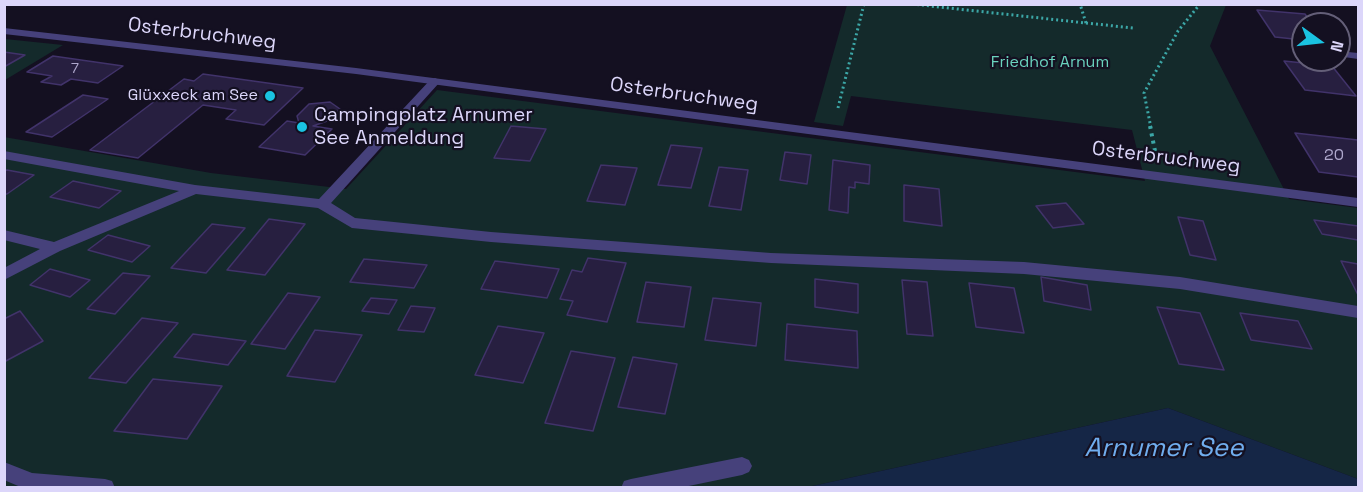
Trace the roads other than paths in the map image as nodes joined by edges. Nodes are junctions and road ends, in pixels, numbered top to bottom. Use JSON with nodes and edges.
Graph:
{"nodes":[{"id":1,"x":4,"y":31,"type":"edge"},
{"id":2,"x":435,"y":81,"type":"junction"},
{"id":3,"x":4,"y":155,"type":"edge"},
{"id":4,"x":195,"y":189,"type":"junction"},
{"id":5,"x":1359,"y":203,"type":"edge"},
{"id":6,"x":322,"y":204,"type":"junction"},
{"id":7,"x":4,"y":235,"type":"edge"},
{"id":8,"x":55,"y":248,"type":"junction"},
{"id":9,"x":4,"y":275,"type":"edge"},
{"id":10,"x":1359,"y":312,"type":"edge"},
{"id":11,"x":742,"y":466,"type":"dead end"},
{"id":12,"x":4,"y":471,"type":"edge"},
{"id":13,"x":105,"y":488,"type":"edge"},
{"id":14,"x":631,"y":488,"type":"edge"}],
"edges":[{"from":1,"to":2,"type":"street","name":"Osterbruchweg"},
{"from":2,"to":5,"type":"street","name":"Osterbruchweg"},
{"from":2,"to":6,"type":"street"},
{"from":3,"to":4,"type":"street"},
{"from":4,"to":6,"type":"street"},
{"from":4,"to":8,"type":"street"},
{"from":6,"to":10,"type":"street"},
{"from":7,"to":8,"type":"street"},
{"from":8,"to":9,"type":"street"},
{"from":11,"to":14,"type":"street"},
{"from":12,"to":13,"type":"street"}]}
